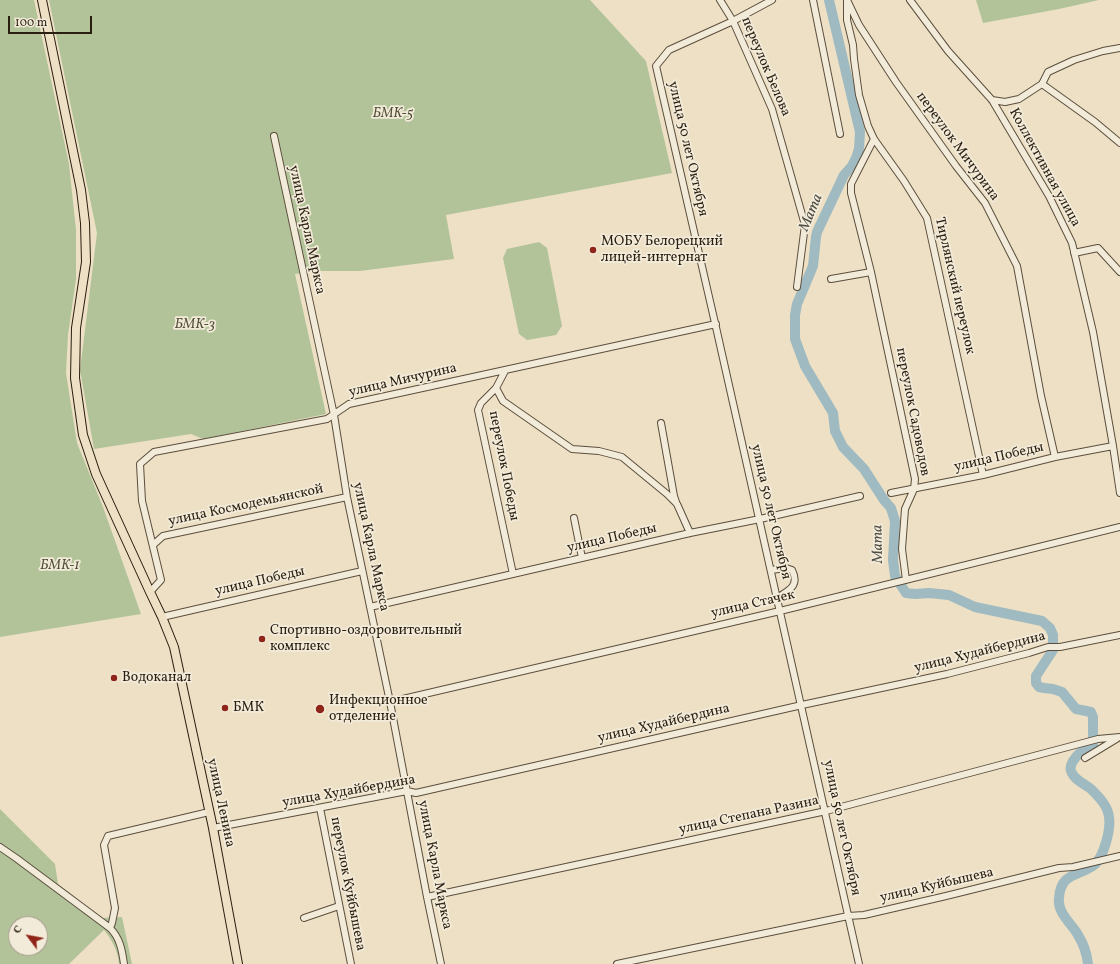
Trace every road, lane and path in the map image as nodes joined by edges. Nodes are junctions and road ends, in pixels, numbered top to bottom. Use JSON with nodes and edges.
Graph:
{"nodes":[{"id":1,"x":42,"y":0,"type":"edge"},
{"id":2,"x":720,"y":0,"type":"edge"},
{"id":3,"x":772,"y":0,"type":"edge"},
{"id":4,"x":813,"y":0,"type":"edge"},
{"id":5,"x":847,"y":0,"type":"edge"},
{"id":6,"x":910,"y":0,"type":"edge"},
{"id":7,"x":733,"y":20,"type":"junction"},
{"id":8,"x":1120,"y":48,"type":"edge"},
{"id":9,"x":1042,"y":84,"type":"junction"},
{"id":10,"x":992,"y":100,"type":"junction"},
{"id":11,"x":840,"y":134,"type":"dead end"},
{"id":12,"x":274,"y":136,"type":"dead end"},
{"id":13,"x":874,"y":139,"type":"junction"},
{"id":14,"x":1120,"y":143,"type":"edge"},
{"id":15,"x":1074,"y":253,"type":"junction"},
{"id":16,"x":871,"y":272,"type":"junction"},
{"id":17,"x":1120,"y":272,"type":"edge"},
{"id":18,"x":831,"y":279,"type":"dead end"},
{"id":19,"x":797,"y":287,"type":"dead end"},
{"id":20,"x":716,"y":324,"type":"junction"},
{"id":21,"x":505,"y":371,"type":"junction"},
{"id":22,"x":496,"y":388,"type":"junction"},
{"id":23,"x":334,"y":415,"type":"junction"},
{"id":24,"x":661,"y":423,"type":"dead end"},
{"id":25,"x":1113,"y":446,"type":"junction"},
{"id":26,"x":1055,"y":457,"type":"junction"},
{"id":27,"x":983,"y":475,"type":"junction"},
{"id":28,"x":914,"y":489,"type":"junction"},
{"id":29,"x":891,"y":493,"type":"dead end"},
{"id":30,"x":1120,"y":493,"type":"edge"},
{"id":31,"x":860,"y":496,"type":"dead end"},
{"id":32,"x":347,"y":497,"type":"junction"},
{"id":33,"x":677,"y":504,"type":"junction"},
{"id":34,"x":574,"y":518,"type":"dead end"},
{"id":35,"x":760,"y":519,"type":"junction"},
{"id":36,"x":1120,"y":527,"type":"edge"},
{"id":37,"x":690,"y":533,"type":"junction"},
{"id":38,"x":153,"y":545,"type":"junction"},
{"id":39,"x":582,"y":558,"type":"junction"},
{"id":40,"x":771,"y":570,"type":"junction"},
{"id":41,"x":362,"y":571,"type":"junction"},
{"id":42,"x":513,"y":574,"type":"junction"},
{"id":43,"x":906,"y":580,"type":"junction"},
{"id":44,"x":150,"y":592,"type":"junction"},
{"id":45,"x":777,"y":598,"type":"junction"},
{"id":46,"x":370,"y":607,"type":"junction"},
{"id":47,"x":780,"y":612,"type":"junction"},
{"id":48,"x":162,"y":617,"type":"junction"},
{"id":49,"x":1120,"y":635,"type":"edge"},
{"id":50,"x":390,"y":702,"type":"junction"},
{"id":51,"x":802,"y":705,"type":"junction"},
{"id":52,"x":1120,"y":738,"type":"edge"},
{"id":53,"x":1085,"y":758,"type":"dead end"},
{"id":54,"x":407,"y":791,"type":"junction"},
{"id":55,"x":320,"y":808,"type":"junction"},
{"id":56,"x":826,"y":811,"type":"junction"},
{"id":57,"x":209,"y":812,"type":"junction"},
{"id":58,"x":213,"y":828,"type":"junction"},
{"id":59,"x":0,"y":847,"type":"edge"},
{"id":60,"x":1120,"y":856,"type":"edge"},
{"id":61,"x":427,"y":897,"type":"junction"},
{"id":62,"x":339,"y":906,"type":"junction"},
{"id":63,"x":848,"y":916,"type":"junction"},
{"id":64,"x":304,"y":918,"type":"dead end"},
{"id":65,"x":110,"y":928,"type":"junction"},
{"id":66,"x":124,"y":964,"type":"edge"},
{"id":67,"x":238,"y":964,"type":"edge"},
{"id":68,"x":351,"y":964,"type":"edge"},
{"id":69,"x":441,"y":964,"type":"edge"},
{"id":70,"x":617,"y":964,"type":"edge"},
{"id":71,"x":859,"y":964,"type":"edge"}],
"edges":[{"from":1,"to":44,"type":"main road","name":"улица Ленина"},
{"from":2,"to":7,"type":"street","name":"переулок Белова"},
{"from":3,"to":7,"type":"street"},
{"from":4,"to":11,"type":"street"},
{"from":5,"to":13,"type":"street","name":"Тирлянский переулок"},
{"from":5,"to":26,"type":"street","name":"переулок Мичурина"},
{"from":6,"to":10,"type":"street","name":"Коллективная улица"},
{"from":7,"to":19,"type":"street","name":"переулок Белова"},
{"from":7,"to":20,"type":"street","name":"улица 50 лет Октября"},
{"from":8,"to":9,"type":"street"},
{"from":9,"to":10,"type":"street"},
{"from":9,"to":14,"type":"street"},
{"from":10,"to":15,"type":"street","name":"Коллективная улица"},
{"from":12,"to":23,"type":"street","name":"улица Карла Маркса"},
{"from":13,"to":16,"type":"street","name":"переулок Садоводов"},
{"from":13,"to":27,"type":"street","name":"Тирлянский переулок"},
{"from":15,"to":17,"type":"street"},
{"from":15,"to":25,"type":"street","name":"Коллективная улица"},
{"from":16,"to":18,"type":"street"},
{"from":16,"to":28,"type":"street","name":"переулок Садоводов"},
{"from":20,"to":21,"type":"street","name":"улица Мичурина"},
{"from":20,"to":35,"type":"street","name":"улица 50 лет Октября"},
{"from":21,"to":22,"type":"street","name":"переулок Победы"},
{"from":21,"to":23,"type":"street","name":"улица Мичурина"},
{"from":22,"to":33,"type":"street"},
{"from":22,"to":42,"type":"street","name":"переулок Победы"},
{"from":23,"to":32,"type":"street","name":"улица Карла Маркса"},
{"from":23,"to":38,"type":"street","name":"улица Мичурина"},
{"from":24,"to":33,"type":"street"},
{"from":25,"to":26,"type":"street","name":"улица Победы"},
{"from":25,"to":30,"type":"street","name":"Коллективная улица"},
{"from":26,"to":27,"type":"street","name":"улица Победы"},
{"from":27,"to":28,"type":"street","name":"улица Победы"},
{"from":28,"to":29,"type":"street","name":"улица Победы"},
{"from":28,"to":43,"type":"street","name":"переулок Садоводов"},
{"from":31,"to":35,"type":"street","name":"улица Победы"},
{"from":32,"to":38,"type":"street","name":"улица Космодемьянской"},
{"from":32,"to":41,"type":"street","name":"улица Карла Маркса"},
{"from":33,"to":37,"type":"street"},
{"from":34,"to":39,"type":"street"},
{"from":35,"to":37,"type":"street","name":"улица Победы"},
{"from":35,"to":40,"type":"street","name":"улица 50 лет Октября"},
{"from":36,"to":43,"type":"street","name":"улица Стачек"},
{"from":37,"to":39,"type":"street","name":"улица Победы"},
{"from":38,"to":44,"type":"street","name":"улица Мичурина"},
{"from":39,"to":42,"type":"street","name":"улица Победы"},
{"from":40,"to":45,"type":"street","name":"улица 50 лет Октября"},
{"from":40,"to":45,"type":"street"},
{"from":41,"to":46,"type":"street","name":"улица Карла Маркса"},
{"from":41,"to":48,"type":"street","name":"улица Победы"},
{"from":42,"to":46,"type":"street","name":"улица Победы"},
{"from":43,"to":47,"type":"street","name":"улица Стачек"},
{"from":44,"to":48,"type":"main road","name":"улица Ленина"},
{"from":45,"to":47,"type":"street","name":"улица 50 лет Октября"},
{"from":46,"to":50,"type":"street","name":"улица Карла Маркса"},
{"from":47,"to":50,"type":"street","name":"улица Стачек"},
{"from":47,"to":51,"type":"street","name":"улица 50 лет Октября"},
{"from":48,"to":57,"type":"main road","name":"улица Ленина"},
{"from":49,"to":51,"type":"street","name":"улица Худайбердина"},
{"from":50,"to":54,"type":"street","name":"улица Карла Маркса"},
{"from":51,"to":54,"type":"street","name":"улица Худайбердина"},
{"from":51,"to":56,"type":"street","name":"улица 50 лет Октября"},
{"from":52,"to":53,"type":"street"},
{"from":52,"to":56,"type":"street","name":"улица Степана Разина"},
{"from":54,"to":55,"type":"street","name":"улица Худайбердина"},
{"from":54,"to":61,"type":"street","name":"улица Карла Маркса"},
{"from":55,"to":58,"type":"street","name":"улица Худайбердина"},
{"from":55,"to":62,"type":"street","name":"переулок Куйбышева"},
{"from":56,"to":61,"type":"street","name":"улица Степана Разина"},
{"from":56,"to":63,"type":"street","name":"улица 50 лет Октября"},
{"from":57,"to":58,"type":"main road","name":"улица Ленина"},
{"from":57,"to":65,"type":"street"},
{"from":58,"to":67,"type":"main road","name":"улица Ленина"},
{"from":59,"to":65,"type":"street"},
{"from":60,"to":63,"type":"street","name":"улица Куйбышева"},
{"from":61,"to":69,"type":"street","name":"улица Карла Маркса"},
{"from":62,"to":64,"type":"street"},
{"from":62,"to":68,"type":"street","name":"переулок Куйбышева"},
{"from":63,"to":70,"type":"street","name":"улица Куйбышева"},
{"from":63,"to":71,"type":"street","name":"улица 50 лет Октября"},
{"from":65,"to":66,"type":"street"}]}
